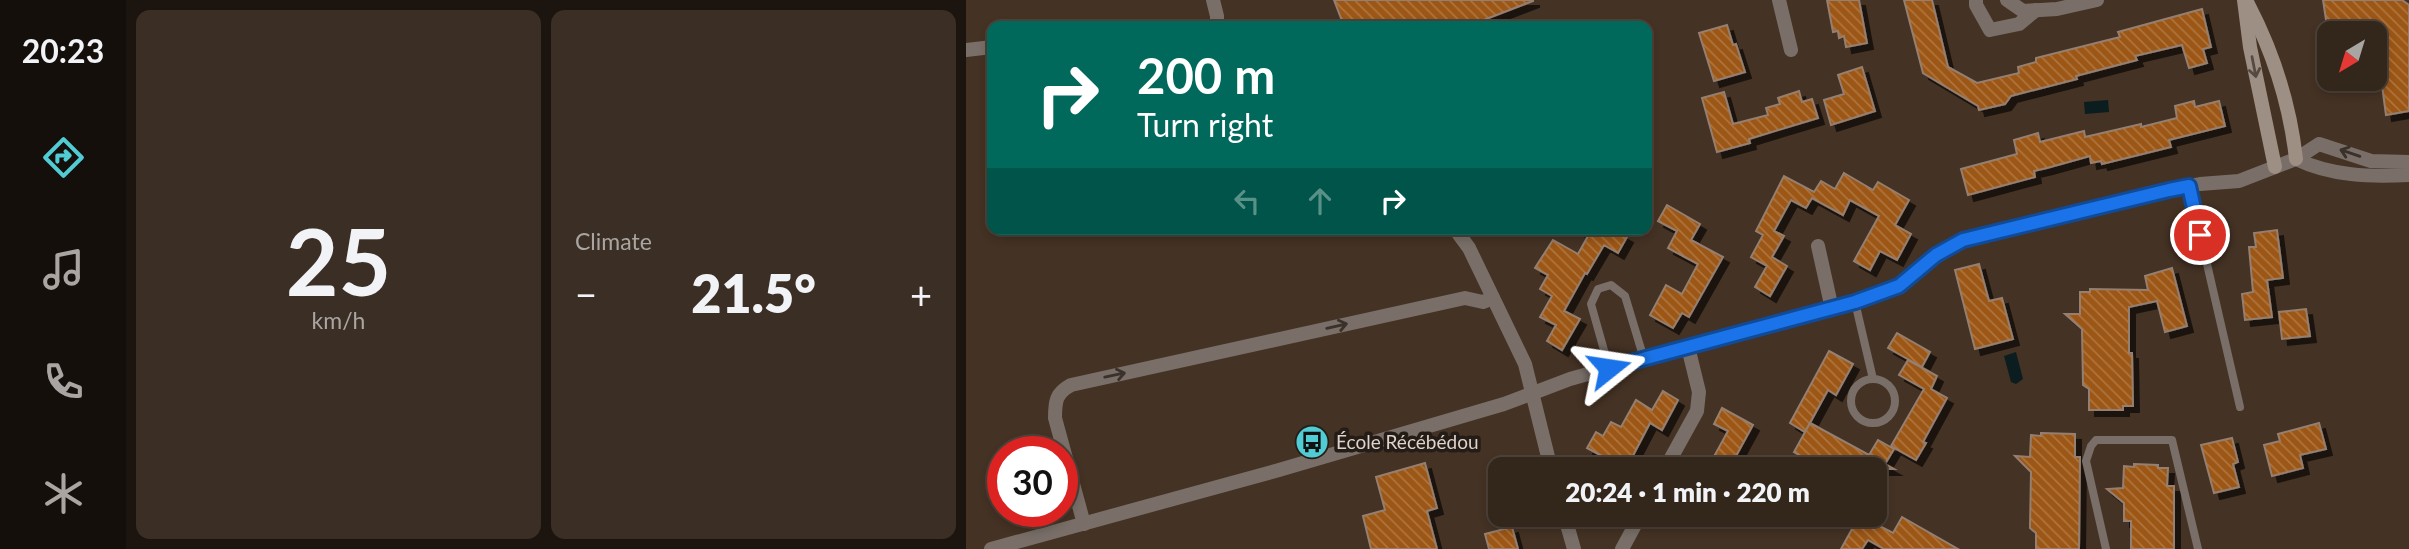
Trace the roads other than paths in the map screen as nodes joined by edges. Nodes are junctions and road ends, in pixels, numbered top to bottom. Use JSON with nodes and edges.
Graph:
{"nodes":[{"id":1,"x":1213,"y":0,"type":"edge"},
{"id":2,"x":1779,"y":0,"type":"edge"},
{"id":3,"x":1976,"y":0,"type":"edge"},
{"id":4,"x":2007,"y":0,"type":"edge"},
{"id":5,"x":2097,"y":0,"type":"edge"},
{"id":6,"x":2245,"y":0,"type":"edge"},
{"id":7,"x":2036,"y":10,"type":"junction"},
{"id":8,"x":1217,"y":21,"type":"edge"},
{"id":9,"x":987,"y":48,"type":"edge"},
{"id":10,"x":966,"y":50,"type":"edge"},
{"id":11,"x":1791,"y":50,"type":"dead end"},
{"id":12,"x":2296,"y":159,"type":"junction"},
{"id":13,"x":2409,"y":162,"type":"edge"},
{"id":14,"x":2275,"y":167,"type":"junction"},
{"id":15,"x":2409,"y":175,"type":"edge"},
{"id":16,"x":2189,"y":186,"type":"junction"},
{"id":17,"x":1459,"y":235,"type":"edge"},
{"id":18,"x":1818,"y":246,"type":"dead end"},
{"id":19,"x":1493,"y":298,"type":"junction"},
{"id":20,"x":1855,"y":302,"type":"junction"},
{"id":21,"x":1832,"y":309,"type":"junction"},
{"id":22,"x":1688,"y":347,"type":"junction"},
{"id":23,"x":1644,"y":359,"type":"junction"},
{"id":24,"x":1609,"y":368,"type":"junction"},
{"id":25,"x":1873,"y":379,"type":"junction"},
{"id":26,"x":1532,"y":394,"type":"junction"},
{"id":27,"x":2240,"y":407,"type":"dead end"},
{"id":28,"x":1547,"y":457,"type":"edge"},
{"id":29,"x":1672,"y":457,"type":"edge"},
{"id":30,"x":1084,"y":524,"type":"junction"},
{"id":31,"x":1568,"y":527,"type":"edge"},
{"id":32,"x":1634,"y":527,"type":"edge"},
{"id":33,"x":991,"y":549,"type":"edge"},
{"id":34,"x":1574,"y":549,"type":"edge"},
{"id":35,"x":1622,"y":549,"type":"edge"},
{"id":36,"x":2106,"y":549,"type":"edge"},
{"id":37,"x":2198,"y":549,"type":"edge"}],
"edges":[{"from":1,"to":8,"type":"street"},
{"from":2,"to":11,"type":"street"},
{"from":3,"to":7,"type":"street"},
{"from":4,"to":7,"type":"street"},
{"from":5,"to":7,"type":"street"},
{"from":6,"to":12,"type":"main road"},
{"from":6,"to":14,"type":"main road","one_way":true},
{"from":9,"to":10,"type":"street"},
{"from":13,"to":12,"type":"street","one_way":true},
{"from":12,"to":14,"type":"street"},
{"from":12,"to":15,"type":"street"},
{"from":14,"to":16,"type":"street"},
{"from":16,"to":20,"type":"street"},
{"from":16,"to":27,"type":"lane"},
{"from":17,"to":19,"type":"street"},
{"from":18,"to":21,"type":"street"},
{"from":19,"to":26,"type":"street"},
{"from":30,"to":19,"type":"street","one_way":true},
{"from":20,"to":21,"type":"street"},
{"from":20,"to":25,"type":"lane"},
{"from":21,"to":22,"type":"street"},
{"from":22,"to":23,"type":"street"},
{"from":22,"to":29,"type":"street"},
{"from":23,"to":24,"type":"street"},
{"from":23,"to":24,"type":"lane"},
{"from":24,"to":26,"type":"street"},
{"from":25,"to":25,"type":"lane"},
{"from":26,"to":28,"type":"street"},
{"from":26,"to":30,"type":"street"},
{"from":30,"to":33,"type":"street"},
{"from":31,"to":34,"type":"street"},
{"from":32,"to":35,"type":"street"},
{"from":36,"to":37,"type":"lane"}]}
